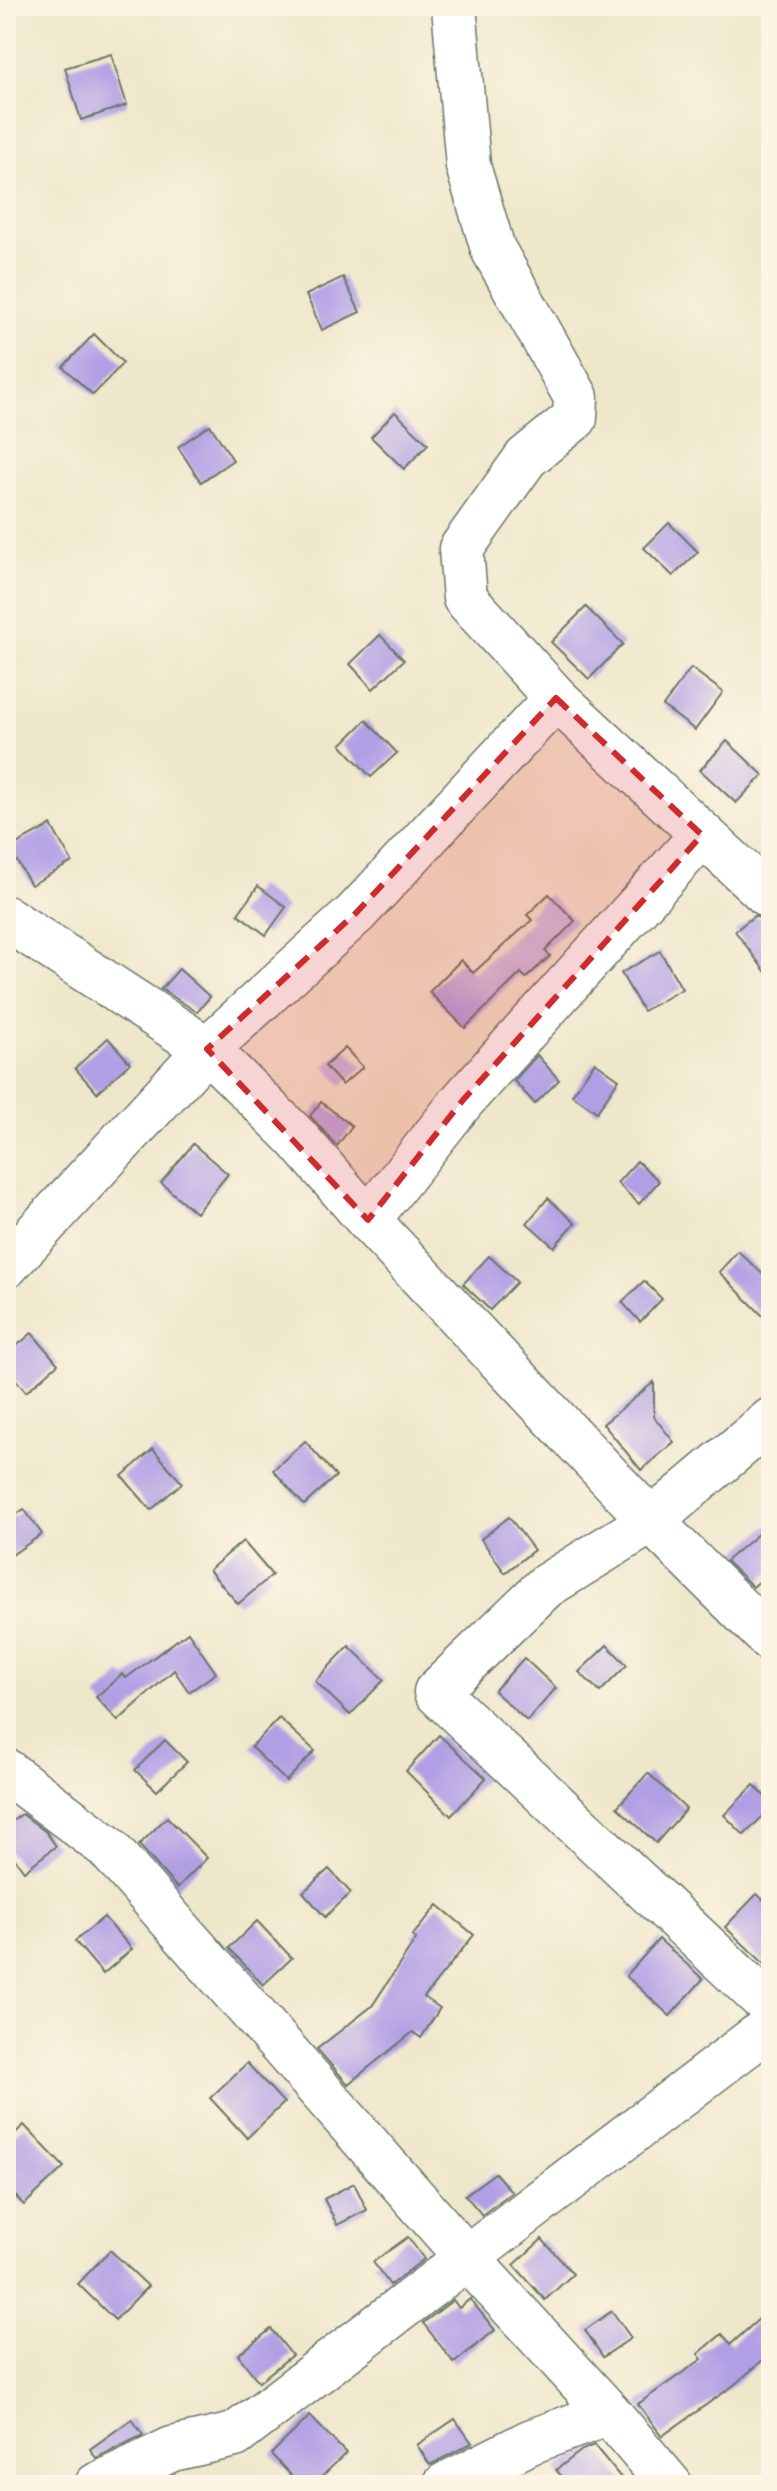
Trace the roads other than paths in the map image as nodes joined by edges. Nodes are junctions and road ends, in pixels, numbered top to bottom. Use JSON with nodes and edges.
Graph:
{"nodes":[{"id":1,"x":454,"y":6,"type":"edge"},
{"id":2,"x":556,"y":698,"type":"junction"},
{"id":3,"x":702,"y":835,"type":"junction"},
{"id":4,"x":771,"y":898,"type":"edge"},
{"id":5,"x":6,"y":918,"type":"edge"},
{"id":6,"x":207,"y":1049,"type":"junction"},
{"id":7,"x":368,"y":1220,"type":"junction"},
{"id":8,"x":6,"y":1266,"type":"edge"},
{"id":9,"x":771,"y":1420,"type":"edge"},
{"id":10,"x":651,"y":1521,"type":"junction"},
{"id":11,"x":771,"y":1640,"type":"edge"},
{"id":12,"x":6,"y":1771,"type":"edge"},
{"id":13,"x":771,"y":2007,"type":"edge"},
{"id":14,"x":771,"y":2026,"type":"edge"},
{"id":15,"x":468,"y":2259,"type":"junction"},
{"id":16,"x":609,"y":2413,"type":"junction"},
{"id":17,"x":97,"y":2485,"type":"edge"},
{"id":18,"x":445,"y":2485,"type":"edge"},
{"id":19,"x":670,"y":2485,"type":"edge"}],
"edges":[{"from":1,"to":2,"type":"street"},
{"from":2,"to":3,"type":"street"},
{"from":2,"to":6,"type":"street"},
{"from":3,"to":4,"type":"street"},
{"from":3,"to":7,"type":"street"},
{"from":5,"to":6,"type":"street"},
{"from":6,"to":7,"type":"street"},
{"from":6,"to":8,"type":"street"},
{"from":7,"to":10,"type":"street"},
{"from":9,"to":10,"type":"street"},
{"from":10,"to":11,"type":"street"},
{"from":10,"to":13,"type":"street"},
{"from":12,"to":15,"type":"street"},
{"from":14,"to":15,"type":"street"},
{"from":15,"to":16,"type":"street"},
{"from":15,"to":17,"type":"street"},
{"from":16,"to":18,"type":"street"},
{"from":16,"to":19,"type":"street"}]}
